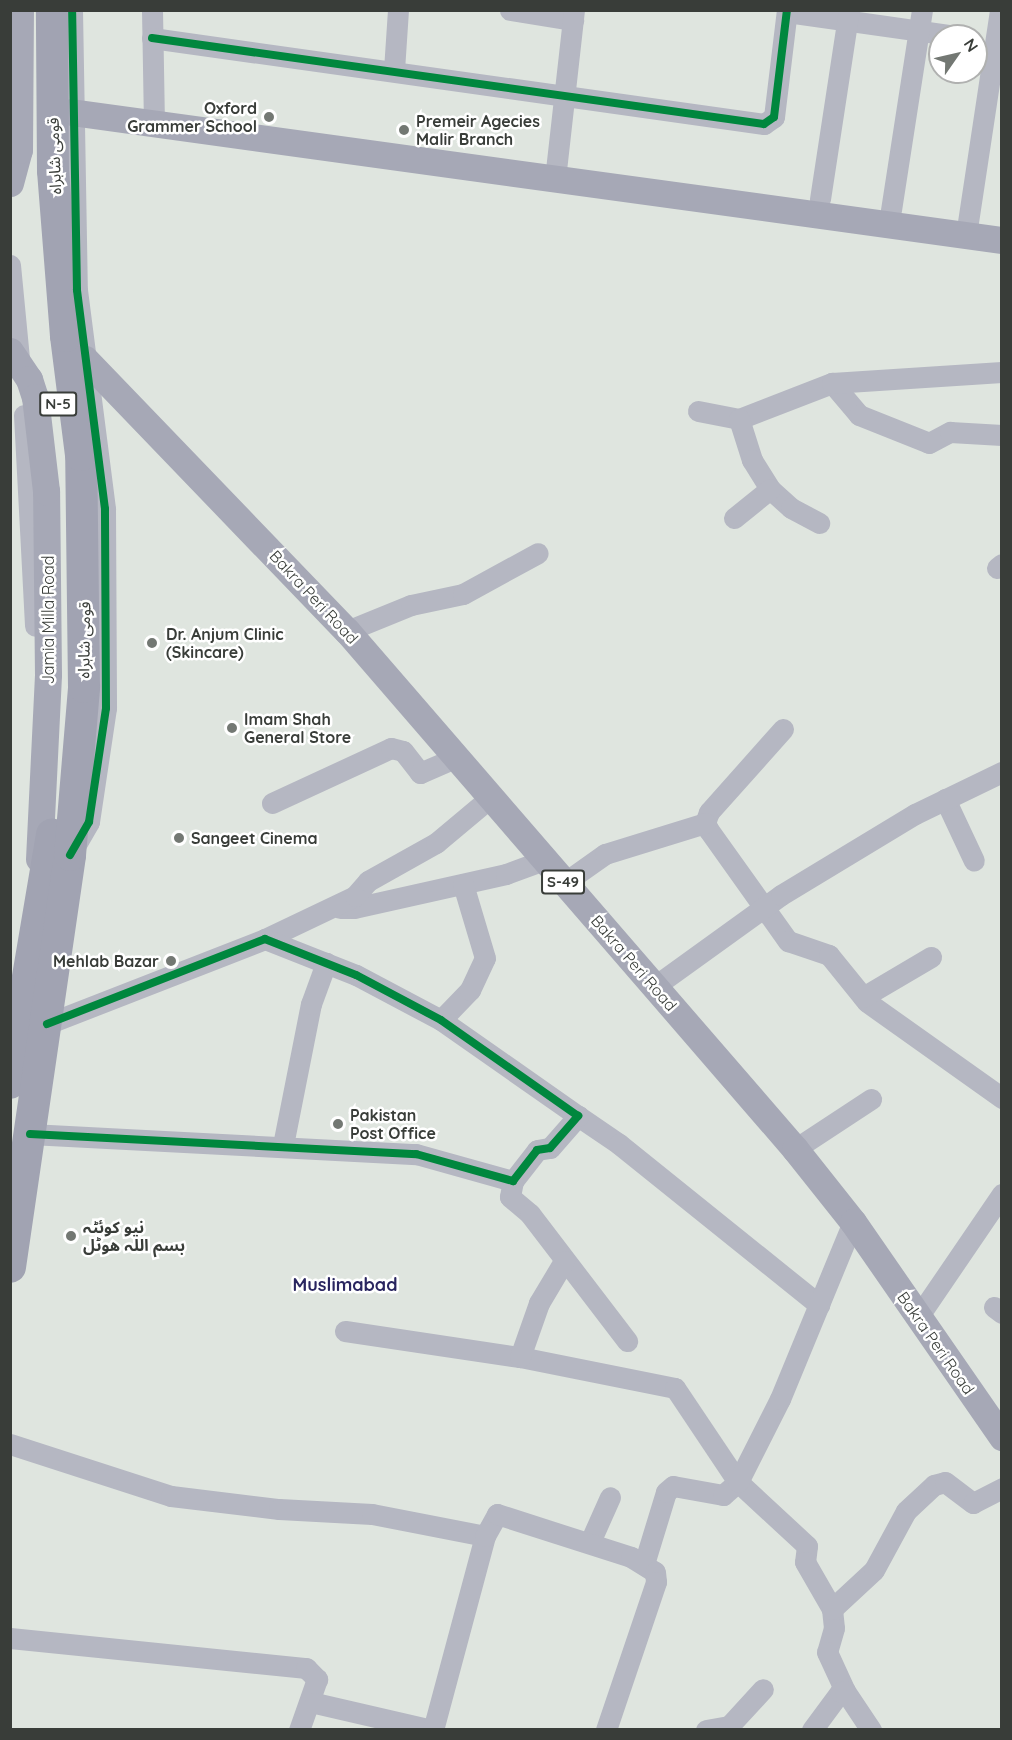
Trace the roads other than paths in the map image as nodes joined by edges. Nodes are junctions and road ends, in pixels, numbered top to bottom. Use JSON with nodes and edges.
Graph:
{"nodes":[{"id":1,"x":20,"y":10,"type":"edge"},
{"id":2,"x":34,"y":10,"type":"edge"},
{"id":3,"x":52,"y":10,"type":"edge"},
{"id":4,"x":72,"y":10,"type":"edge"},
{"id":5,"x":152,"y":10,"type":"edge"},
{"id":6,"x":398,"y":10,"type":"edge"},
{"id":7,"x":510,"y":10,"type":"edge"},
{"id":8,"x":1000,"y":10,"type":"edge"},
{"id":9,"x":787,"y":11,"type":"edge"},
{"id":10,"x":573,"y":15,"type":"edge"},
{"id":11,"x":848,"y":16,"type":"edge"},
{"id":12,"x":920,"y":21,"type":"edge"},
{"id":13,"x":152,"y":38,"type":"junction"},
{"id":14,"x":991,"y":41,"type":"edge"},
{"id":15,"x":394,"y":70,"type":"junction"},
{"id":16,"x":564,"y":95,"type":"junction"},
{"id":17,"x":71,"y":106,"type":"junction"},
{"id":18,"x":154,"y":117,"type":"junction"},
{"id":19,"x":556,"y":172,"type":"junction"},
{"id":20,"x":10,"y":183,"type":"edge"},
{"id":21,"x":820,"y":199,"type":"junction"},
{"id":22,"x":891,"y":210,"type":"junction"},
{"id":23,"x":968,"y":222,"type":"junction"},
{"id":24,"x":1002,"y":227,"type":"edge"},
{"id":25,"x":1002,"y":240,"type":"edge"},
{"id":26,"x":10,"y":265,"type":"edge"},
{"id":27,"x":10,"y":351,"type":"edge"},
{"id":28,"x":85,"y":359,"type":"junction"},
{"id":29,"x":1002,"y":372,"type":"edge"},
{"id":30,"x":832,"y":384,"type":"junction"},
{"id":31,"x":698,"y":411,"type":"dead end"},
{"id":32,"x":739,"y":419,"type":"junction"},
{"id":33,"x":1002,"y":435,"type":"edge"},
{"id":34,"x":770,"y":489,"type":"junction"},
{"id":35,"x":734,"y":518,"type":"dead end"},
{"id":36,"x":819,"y":523,"type":"dead end"},
{"id":37,"x":538,"y":553,"type":"dead end"},
{"id":38,"x":347,"y":631,"type":"junction"},
{"id":39,"x":783,"y":729,"type":"dead end"},
{"id":40,"x":457,"y":757,"type":"junction"},
{"id":41,"x":999,"y":779,"type":"edge"},
{"id":42,"x":491,"y":797,"type":"junction"},
{"id":43,"x":945,"y":799,"type":"junction"},
{"id":44,"x":67,"y":800,"type":"junction"},
{"id":45,"x":272,"y":803,"type":"dead end"},
{"id":46,"x":705,"y":823,"type":"junction"},
{"id":47,"x":39,"y":850,"type":"junction"},
{"id":48,"x":70,"y":855,"type":"junction"},
{"id":49,"x":544,"y":860,"type":"junction"},
{"id":50,"x":974,"y":861,"type":"dead end"},
{"id":51,"x":564,"y":883,"type":"junction"},
{"id":52,"x":463,"y":884,"type":"junction"},
{"id":53,"x":42,"y":896,"type":"junction"},
{"id":54,"x":764,"y":907,"type":"junction"},
{"id":55,"x":330,"y":908,"type":"junction"},
{"id":56,"x":265,"y":939,"type":"junction"},
{"id":57,"x":931,"y":957,"type":"dead end"},
{"id":58,"x":326,"y":963,"type":"junction"},
{"id":59,"x":655,"y":986,"type":"junction"},
{"id":60,"x":863,"y":997,"type":"junction"},
{"id":61,"x":441,"y":1020,"type":"junction"},
{"id":62,"x":46,"y":1024,"type":"junction"},
{"id":63,"x":10,"y":1083,"type":"edge"},
{"id":64,"x":1002,"y":1098,"type":"edge"},
{"id":65,"x":871,"y":1099,"type":"dead end"},
{"id":66,"x":578,"y":1116,"type":"junction"},
{"id":67,"x":30,"y":1134,"type":"junction"},
{"id":68,"x":283,"y":1145,"type":"junction"},
{"id":69,"x":795,"y":1149,"type":"junction"},
{"id":70,"x":513,"y":1181,"type":"junction"},
{"id":71,"x":1002,"y":1194,"type":"edge"},
{"id":72,"x":853,"y":1222,"type":"junction"},
{"id":73,"x":564,"y":1262,"type":"junction"},
{"id":74,"x":10,"y":1267,"type":"edge"},
{"id":75,"x":819,"y":1305,"type":"junction"},
{"id":76,"x":918,"y":1317,"type":"junction"},
{"id":77,"x":345,"y":1331,"type":"dead end"},
{"id":78,"x":627,"y":1341,"type":"dead end"},
{"id":79,"x":520,"y":1356,"type":"junction"},
{"id":80,"x":1002,"y":1437,"type":"edge"},
{"id":81,"x":10,"y":1444,"type":"edge"},
{"id":82,"x":738,"y":1482,"type":"junction"},
{"id":83,"x":1002,"y":1488,"type":"edge"},
{"id":84,"x":610,"y":1497,"type":"dead end"},
{"id":85,"x":485,"y":1536,"type":"junction"},
{"id":86,"x":590,"y":1542,"type":"junction"},
{"id":87,"x":644,"y":1564,"type":"junction"},
{"id":88,"x":832,"y":1609,"type":"junction"},
{"id":89,"x":10,"y":1638,"type":"edge"},
{"id":90,"x":763,"y":1689,"type":"dead end"},
{"id":91,"x":845,"y":1691,"type":"junction"},
{"id":92,"x":315,"y":1703,"type":"dead end"},
{"id":93,"x":299,"y":1730,"type":"edge"},
{"id":94,"x":432,"y":1730,"type":"edge"},
{"id":95,"x":606,"y":1730,"type":"edge"},
{"id":96,"x":706,"y":1730,"type":"edge"},
{"id":97,"x":812,"y":1730,"type":"edge"},
{"id":98,"x":871,"y":1730,"type":"edge"}],
"edges":[{"from":1,"to":20,"type":"main road"},
{"from":2,"to":44,"type":"highway","name":"قومی شاہراہ","number":"N-5"},
{"from":3,"to":44,"type":"highway","name":"قومی شاہراہ","number":"N-5"},
{"from":4,"to":17,"type":"street"},
{"from":5,"to":13,"type":"street"},
{"from":6,"to":15,"type":"street"},
{"from":7,"to":10,"type":"street"},
{"from":8,"to":14,"type":"street"},
{"from":9,"to":11,"type":"street"},
{"from":9,"to":16,"type":"street"},
{"from":10,"to":16,"type":"street"},
{"from":11,"to":12,"type":"street"},
{"from":11,"to":21,"type":"street"},
{"from":12,"to":22,"type":"street"},
{"from":13,"to":15,"type":"street"},
{"from":13,"to":18,"type":"street"},
{"from":14,"to":23,"type":"street"},
{"from":15,"to":16,"type":"street"},
{"from":16,"to":19,"type":"street"},
{"from":17,"to":18,"type":"main road"},
{"from":17,"to":28,"type":"street"},
{"from":18,"to":19,"type":"main road"},
{"from":19,"to":21,"type":"main road"},
{"from":19,"to":25,"type":"main road"},
{"from":21,"to":22,"type":"main road"},
{"from":22,"to":23,"type":"main road"},
{"from":23,"to":24,"type":"main road"},
{"from":26,"to":47,"type":"street"},
{"from":27,"to":47,"type":"main road","name":"Jamia Milla Road","bridge":true},
{"from":28,"to":38,"type":"main road","name":"Bakra Peri Road","number":"S-49"},
{"from":28,"to":48,"type":"street"},
{"from":29,"to":30,"type":"street"},
{"from":30,"to":32,"type":"street"},
{"from":30,"to":33,"type":"street"},
{"from":31,"to":32,"type":"street"},
{"from":32,"to":34,"type":"street"},
{"from":34,"to":35,"type":"street"},
{"from":34,"to":36,"type":"street"},
{"from":37,"to":38,"type":"street"},
{"from":38,"to":40,"type":"main road","name":"Bakra Peri Road","number":"S-49"},
{"from":39,"to":46,"type":"street"},
{"from":40,"to":42,"type":"main road","name":"Bakra Peri Road","number":"S-49"},
{"from":40,"to":45,"type":"street"},
{"from":41,"to":43,"type":"street"},
{"from":42,"to":49,"type":"main road","name":"Bakra Peri Road","number":"S-49"},
{"from":42,"to":55,"type":"street"},
{"from":43,"to":50,"type":"street"},
{"from":43,"to":54,"type":"street"},
{"from":44,"to":48,"type":"highway","name":"قومی شاہراہ","number":"N-5"},
{"from":44,"to":53,"type":"highway","name":"قومی شاہراہ","number":"N-5"},
{"from":46,"to":51,"type":"street"},
{"from":46,"to":54,"type":"street"},
{"from":47,"to":53,"type":"main road","name":"Jamia Milla Road"},
{"from":48,"to":62,"type":"highway","name":"قومی شاہراہ","number":"N-5"},
{"from":49,"to":51,"type":"main road","name":"Bakra Peri Road","number":"S-49"},
{"from":49,"to":52,"type":"street"},
{"from":51,"to":59,"type":"main road","name":"Bakra Peri Road","number":"S-49"},
{"from":52,"to":55,"type":"street"},
{"from":52,"to":61,"type":"street"},
{"from":53,"to":63,"type":"highway","name":"قومی شاہراہ","number":"N-5"},
{"from":54,"to":59,"type":"street"},
{"from":54,"to":60,"type":"street"},
{"from":55,"to":56,"type":"street"},
{"from":56,"to":58,"type":"street"},
{"from":56,"to":62,"type":"street"},
{"from":57,"to":60,"type":"street"},
{"from":58,"to":61,"type":"street"},
{"from":58,"to":68,"type":"street"},
{"from":59,"to":69,"type":"main road","name":"Bakra Peri Road","number":"S-49"},
{"from":60,"to":64,"type":"street"},
{"from":61,"to":66,"type":"street"},
{"from":62,"to":67,"type":"highway","name":"قومی شاہراہ","number":"N-5"},
{"from":65,"to":69,"type":"street"},
{"from":66,"to":70,"type":"street"},
{"from":66,"to":75,"type":"street"},
{"from":67,"to":68,"type":"street"},
{"from":67,"to":74,"type":"highway","name":"قومی شاہراہ","number":"N-5"},
{"from":68,"to":70,"type":"street"},
{"from":69,"to":72,"type":"main road","name":"Bakra Peri Road","number":"S-49"},
{"from":70,"to":73,"type":"street"},
{"from":71,"to":76,"type":"street"},
{"from":72,"to":75,"type":"street"},
{"from":72,"to":76,"type":"main road","name":"Bakra Peri Road","number":"S-49"},
{"from":73,"to":78,"type":"street"},
{"from":73,"to":79,"type":"street"},
{"from":75,"to":82,"type":"street"},
{"from":76,"to":80,"type":"main road","name":"Bakra Peri Road","number":"S-49"},
{"from":77,"to":79,"type":"street"},
{"from":79,"to":82,"type":"street"},
{"from":81,"to":85,"type":"street"},
{"from":82,"to":87,"type":"street"},
{"from":82,"to":88,"type":"street"},
{"from":83,"to":88,"type":"street"},
{"from":84,"to":86,"type":"street"},
{"from":85,"to":86,"type":"street"},
{"from":85,"to":94,"type":"street"},
{"from":86,"to":87,"type":"street"},
{"from":87,"to":95,"type":"street"},
{"from":88,"to":91,"type":"street"},
{"from":89,"to":93,"type":"street"},
{"from":90,"to":96,"type":"street"},
{"from":91,"to":97,"type":"street"},
{"from":91,"to":98,"type":"street"},
{"from":92,"to":94,"type":"street"}]}
